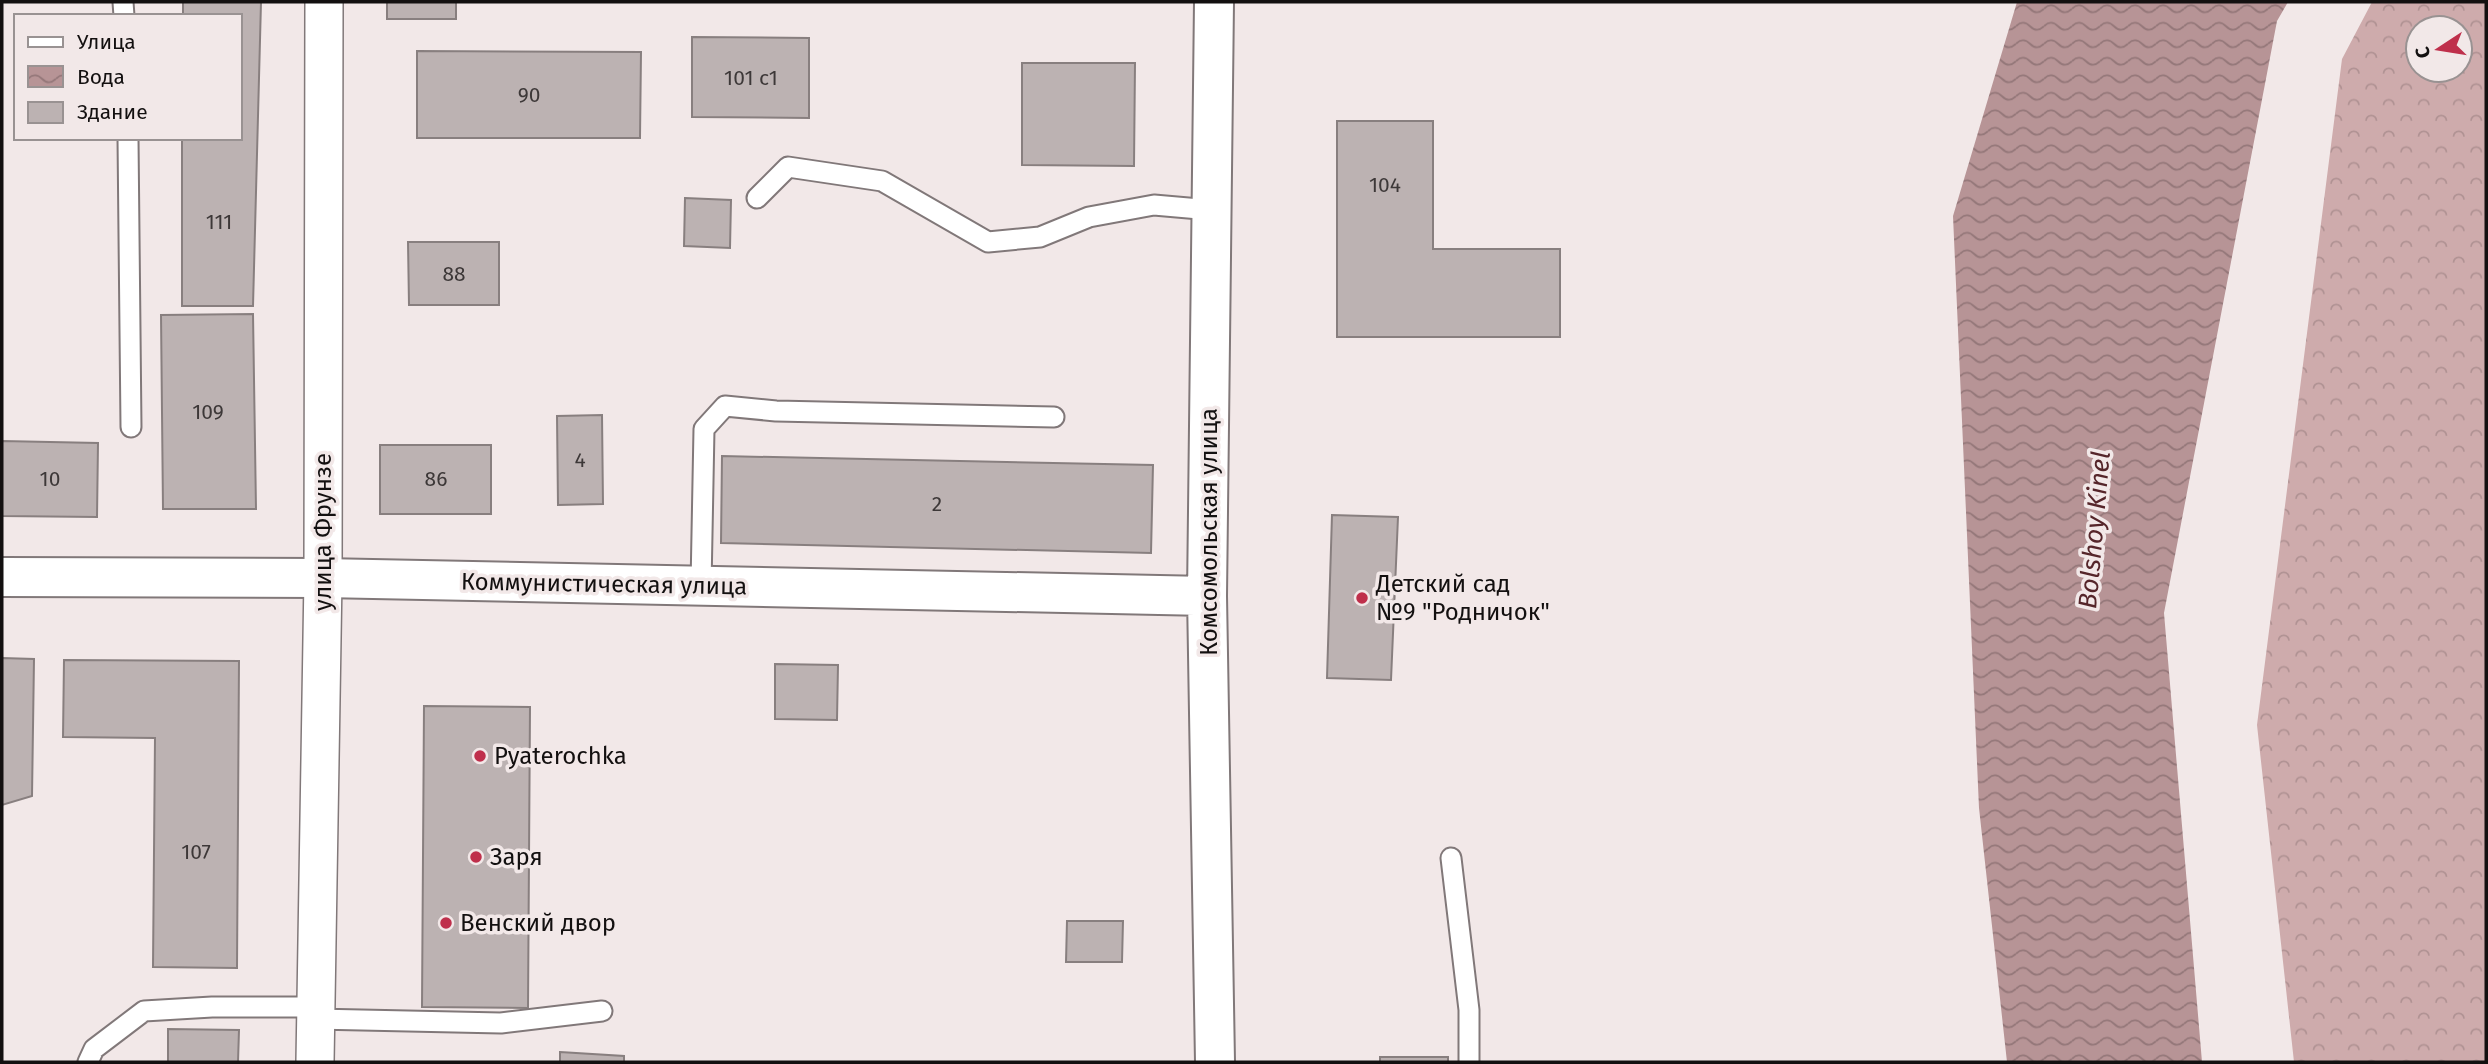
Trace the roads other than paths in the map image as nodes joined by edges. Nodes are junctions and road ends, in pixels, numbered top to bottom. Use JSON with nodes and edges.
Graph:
{"nodes":[{"id":1,"x":324,"y":2,"type":"edge"},
{"id":2,"x":1214,"y":2,"type":"edge"},
{"id":3,"x":128,"y":140,"type":"edge"},
{"id":4,"x":757,"y":198,"type":"dead end"},
{"id":5,"x":1211,"y":210,"type":"junction"},
{"id":6,"x":1054,"y":417,"type":"dead end"},
{"id":7,"x":131,"y":427,"type":"dead end"},
{"id":8,"x":2,"y":577,"type":"edge"},
{"id":9,"x":323,"y":578,"type":"junction"},
{"id":10,"x":701,"y":586,"type":"junction"},
{"id":11,"x":1207,"y":596,"type":"junction"},
{"id":12,"x":1451,"y":858,"type":"dead end"},
{"id":13,"x":602,"y":1011,"type":"dead end"},
{"id":14,"x":316,"y":1013,"type":"junction"},
{"id":15,"x":88,"y":1062,"type":"edge"},
{"id":16,"x":315,"y":1062,"type":"edge"},
{"id":17,"x":1215,"y":1062,"type":"edge"},
{"id":18,"x":1469,"y":1062,"type":"edge"}],
"edges":[{"from":1,"to":9,"type":"street","name":"улица Фрунзе"},
{"from":2,"to":5,"type":"street","name":"Комсомольская улица"},
{"from":3,"to":7,"type":"lane"},
{"from":4,"to":5,"type":"lane"},
{"from":5,"to":11,"type":"street","name":"Комсомольская улица"},
{"from":6,"to":10,"type":"lane"},
{"from":8,"to":9,"type":"street","name":"Коммунистическая улица"},
{"from":9,"to":10,"type":"street","name":"Коммунистическая улица"},
{"from":9,"to":14,"type":"street","name":"улица Фрунзе"},
{"from":10,"to":11,"type":"street","name":"Коммунистическая улица"},
{"from":11,"to":17,"type":"street","name":"Комсомольская улица"},
{"from":12,"to":18,"type":"lane"},
{"from":13,"to":14,"type":"lane"},
{"from":14,"to":15,"type":"lane"},
{"from":14,"to":16,"type":"street","name":"улица Фрунзе"}]}
